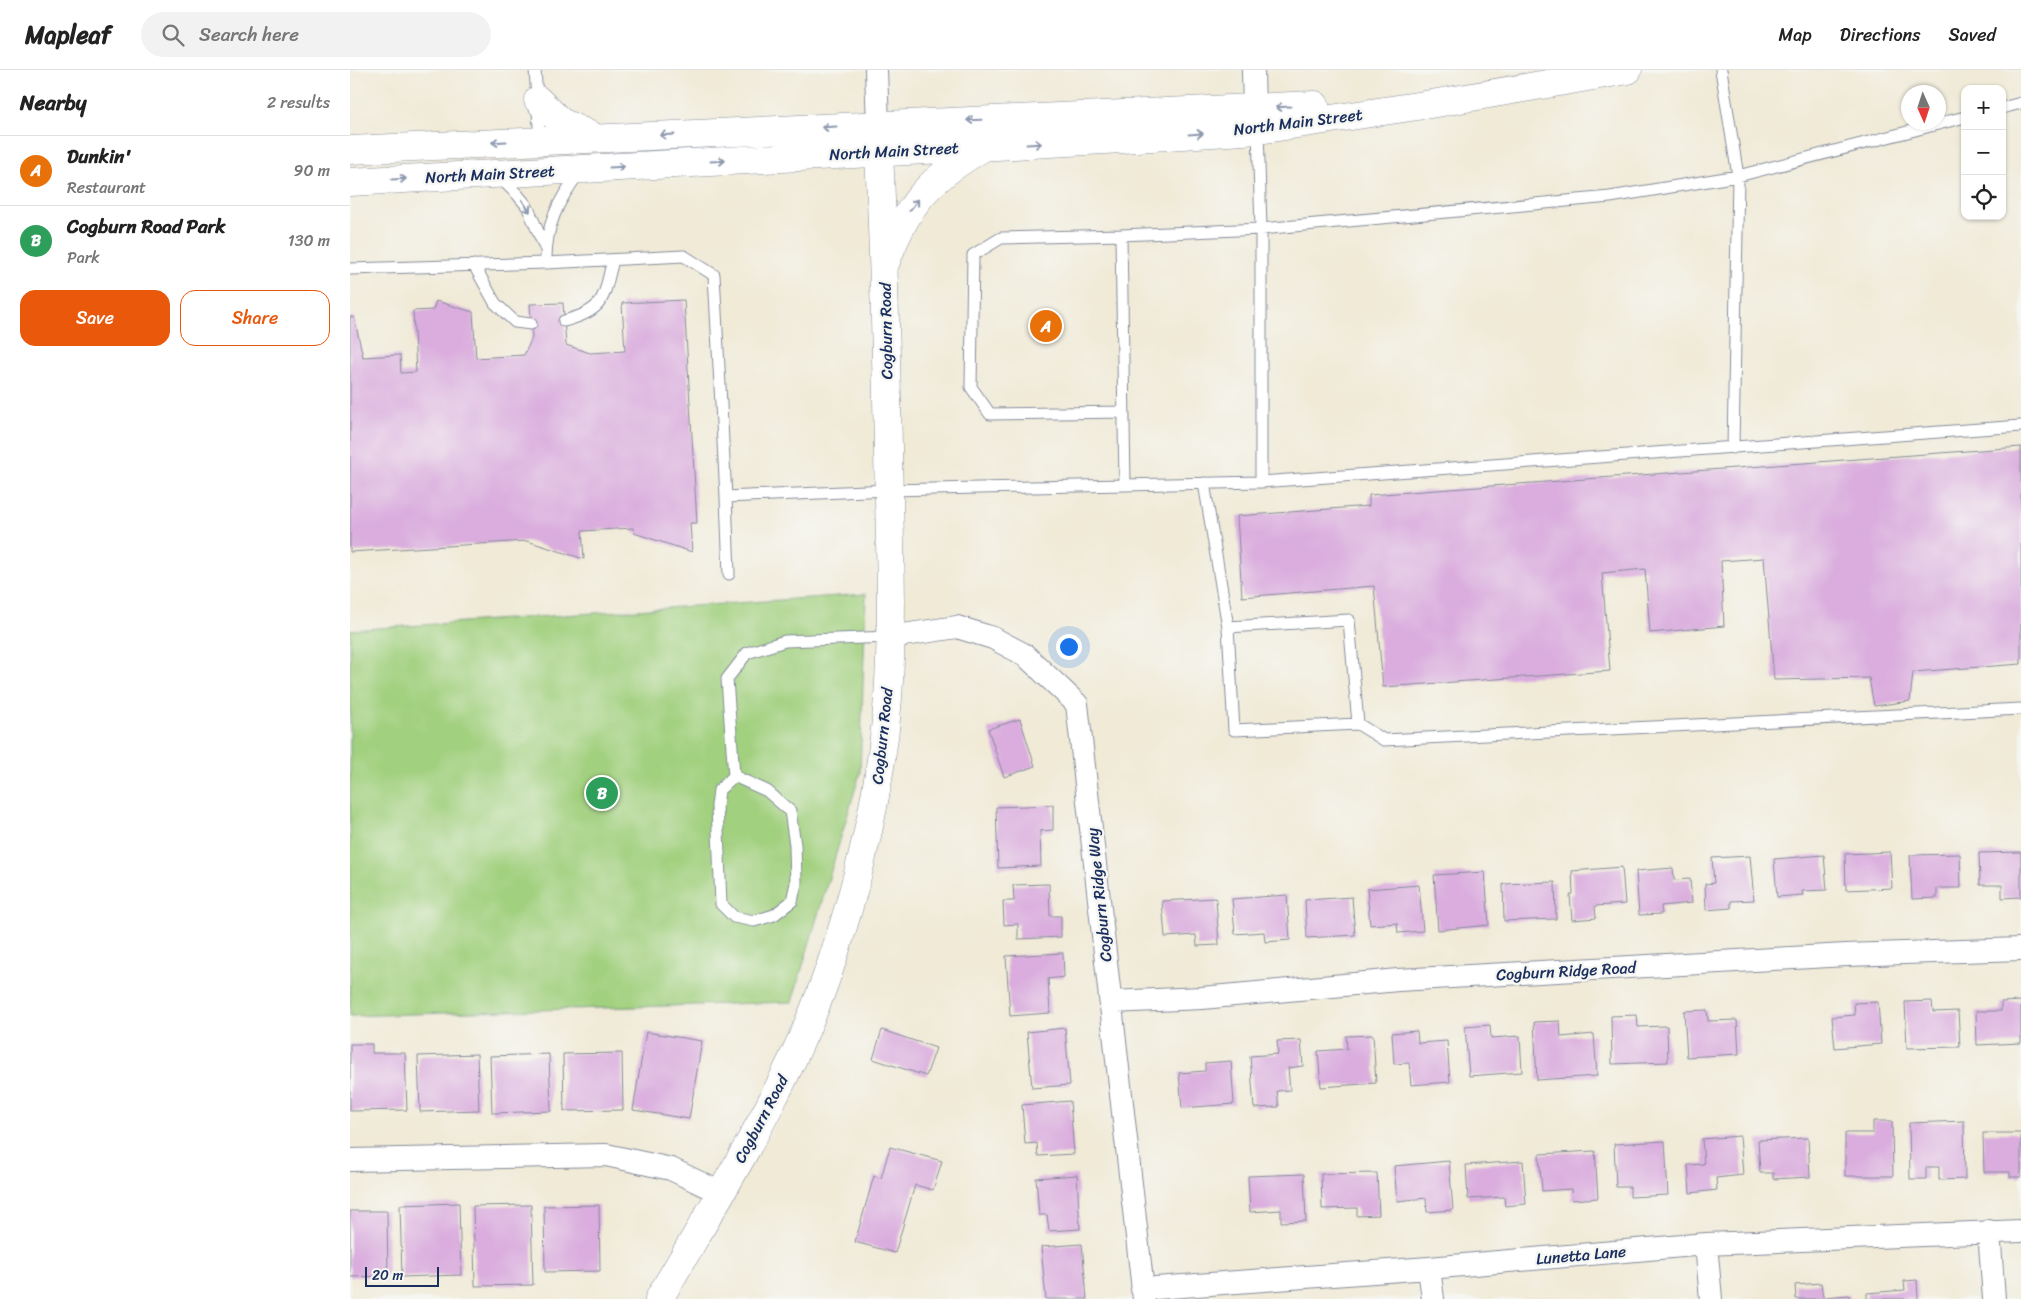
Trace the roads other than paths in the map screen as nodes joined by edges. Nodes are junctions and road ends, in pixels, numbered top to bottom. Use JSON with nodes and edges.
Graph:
{"nodes":[{"id":1,"x":535,"y":70,"type":"edge"},
{"id":2,"x":876,"y":70,"type":"edge"},
{"id":3,"x":1253,"y":70,"type":"edge"},
{"id":4,"x":1628,"y":70,"type":"edge"},
{"id":5,"x":1721,"y":70,"type":"edge"},
{"id":6,"x":538,"y":100,"type":"junction"},
{"id":7,"x":2021,"y":103,"type":"edge"},
{"id":8,"x":2006,"y":107,"type":"edge"},
{"id":9,"x":1961,"y":118,"type":"edge"},
{"id":10,"x":1256,"y":119,"type":"junction"},
{"id":11,"x":878,"y":124,"type":"junction"},
{"id":12,"x":600,"y":138,"type":"junction"},
{"id":13,"x":540,"y":140,"type":"junction"},
{"id":14,"x":985,"y":146,"type":"junction"},
{"id":15,"x":350,"y":150,"type":"edge"},
{"id":16,"x":879,"y":152,"type":"junction"},
{"id":17,"x":582,"y":169,"type":"junction"},
{"id":18,"x":495,"y":173,"type":"junction"},
{"id":19,"x":1738,"y":176,"type":"junction"},
{"id":20,"x":350,"y":182,"type":"edge"},
{"id":21,"x":1261,"y":229,"type":"junction"},
{"id":22,"x":1121,"y":235,"type":"junction"},
{"id":23,"x":546,"y":248,"type":"junction"},
{"id":24,"x":613,"y":260,"type":"junction"},
{"id":25,"x":546,"y":263,"type":"junction"},
{"id":26,"x":885,"y":264,"type":"junction"},
{"id":27,"x":474,"y":265,"type":"junction"},
{"id":28,"x":350,"y":269,"type":"edge"},
{"id":29,"x":564,"y":321,"type":"dead end"},
{"id":30,"x":532,"y":324,"type":"dead end"},
{"id":31,"x":1123,"y":412,"type":"junction"},
{"id":32,"x":2021,"y":426,"type":"edge"},
{"id":33,"x":1733,"y":448,"type":"junction"},
{"id":34,"x":1261,"y":482,"type":"junction"},
{"id":35,"x":1204,"y":483,"type":"junction"},
{"id":36,"x":1124,"y":485,"type":"junction"},
{"id":37,"x":889,"y":490,"type":"junction"},
{"id":38,"x":726,"y":497,"type":"junction"},
{"id":39,"x":729,"y":574,"type":"dead end"},
{"id":40,"x":1228,"y":626,"type":"junction"},
{"id":41,"x":890,"y":637,"type":"junction"},
{"id":42,"x":2021,"y":709,"type":"edge"},
{"id":43,"x":1358,"y":724,"type":"junction"},
{"id":44,"x":734,"y":776,"type":"junction"},
{"id":45,"x":2021,"y":949,"type":"edge"},
{"id":46,"x":1111,"y":1002,"type":"junction"},
{"id":47,"x":350,"y":1160,"type":"edge"},
{"id":48,"x":721,"y":1193,"type":"junction"},
{"id":49,"x":1989,"y":1231,"type":"junction"},
{"id":50,"x":2021,"y":1231,"type":"edge"},
{"id":51,"x":1706,"y":1244,"type":"junction"},
{"id":52,"x":1429,"y":1268,"type":"junction"},
{"id":53,"x":1143,"y":1294,"type":"edge"},
{"id":54,"x":659,"y":1299,"type":"edge"},
{"id":55,"x":1432,"y":1299,"type":"edge"},
{"id":56,"x":1711,"y":1299,"type":"edge"},
{"id":57,"x":1994,"y":1299,"type":"edge"}],
"edges":[{"from":1,"to":6,"type":"lane"},
{"from":2,"to":11,"type":"street"},
{"from":3,"to":10,"type":"street"},
{"from":4,"to":10,"type":"main road","name":"North Main Street"},
{"from":5,"to":19,"type":"lane"},
{"from":6,"to":12,"type":"main road"},
{"from":6,"to":13,"type":"lane"},
{"from":7,"to":8,"type":"lane"},
{"from":9,"to":19,"type":"lane"},
{"from":10,"to":11,"type":"main road","name":"North Main Street","one_way":true},
{"from":14,"to":10,"type":"main road","name":"North Main Street","one_way":true},
{"from":10,"to":21,"type":"lane"},
{"from":11,"to":12,"type":"main road","name":"North Main Street","one_way":true},
{"from":11,"to":16,"type":"main road","name":"Cogburn Road"},
{"from":12,"to":13,"type":"main road","name":"North Main Street"},
{"from":13,"to":15,"type":"main road","name":"North Main Street","one_way":true},
{"from":14,"to":16,"type":"main road","name":"North Main Street"},
{"from":26,"to":14,"type":"main road","one_way":true},
{"from":17,"to":16,"type":"main road","name":"North Main Street","one_way":true},
{"from":16,"to":26,"type":"main road","name":"Cogburn Road"},
{"from":17,"to":18,"type":"main road","name":"North Main Street"},
{"from":17,"to":23,"type":"lane"},
{"from":20,"to":18,"type":"main road","name":"North Main Street","one_way":true},
{"from":18,"to":23,"type":"lane","one_way":true},
{"from":19,"to":21,"type":"lane"},
{"from":19,"to":33,"type":"lane"},
{"from":21,"to":22,"type":"lane"},
{"from":21,"to":34,"type":"lane"},
{"from":22,"to":31,"type":"lane"},
{"from":22,"to":31,"type":"lane"},
{"from":23,"to":25,"type":"lane"},
{"from":24,"to":25,"type":"lane"},
{"from":24,"to":29,"type":"lane"},
{"from":24,"to":38,"type":"lane"},
{"from":25,"to":27,"type":"lane"},
{"from":26,"to":37,"type":"main road","name":"Cogburn Road"},
{"from":27,"to":28,"type":"lane"},
{"from":27,"to":30,"type":"lane"},
{"from":31,"to":36,"type":"lane"},
{"from":32,"to":33,"type":"lane"},
{"from":33,"to":34,"type":"lane"},
{"from":34,"to":35,"type":"lane"},
{"from":35,"to":36,"type":"lane"},
{"from":35,"to":40,"type":"lane"},
{"from":36,"to":37,"type":"lane"},
{"from":37,"to":38,"type":"lane"},
{"from":37,"to":41,"type":"main road","name":"Cogburn Road"},
{"from":38,"to":39,"type":"lane"},
{"from":40,"to":43,"type":"lane"},
{"from":40,"to":43,"type":"lane"},
{"from":41,"to":44,"type":"lane"},
{"from":41,"to":46,"type":"street","name":"Cogburn Ridge Way"},
{"from":41,"to":48,"type":"main road","name":"Cogburn Road"},
{"from":42,"to":43,"type":"lane"},
{"from":44,"to":44,"type":"lane"},
{"from":45,"to":46,"type":"street","name":"Cogburn Ridge Road"},
{"from":46,"to":53,"type":"street","name":"Cogburn Ridge Way"},
{"from":47,"to":48,"type":"street"},
{"from":48,"to":54,"type":"main road","name":"Cogburn Road"},
{"from":49,"to":50,"type":"street","name":"Lunetta Lane"},
{"from":49,"to":51,"type":"street","name":"Lunetta Lane"},
{"from":49,"to":57,"type":"street"},
{"from":51,"to":52,"type":"street","name":"Lunetta Lane"},
{"from":51,"to":56,"type":"street"},
{"from":52,"to":53,"type":"street","name":"Lunetta Lane"},
{"from":52,"to":55,"type":"street"}]}
